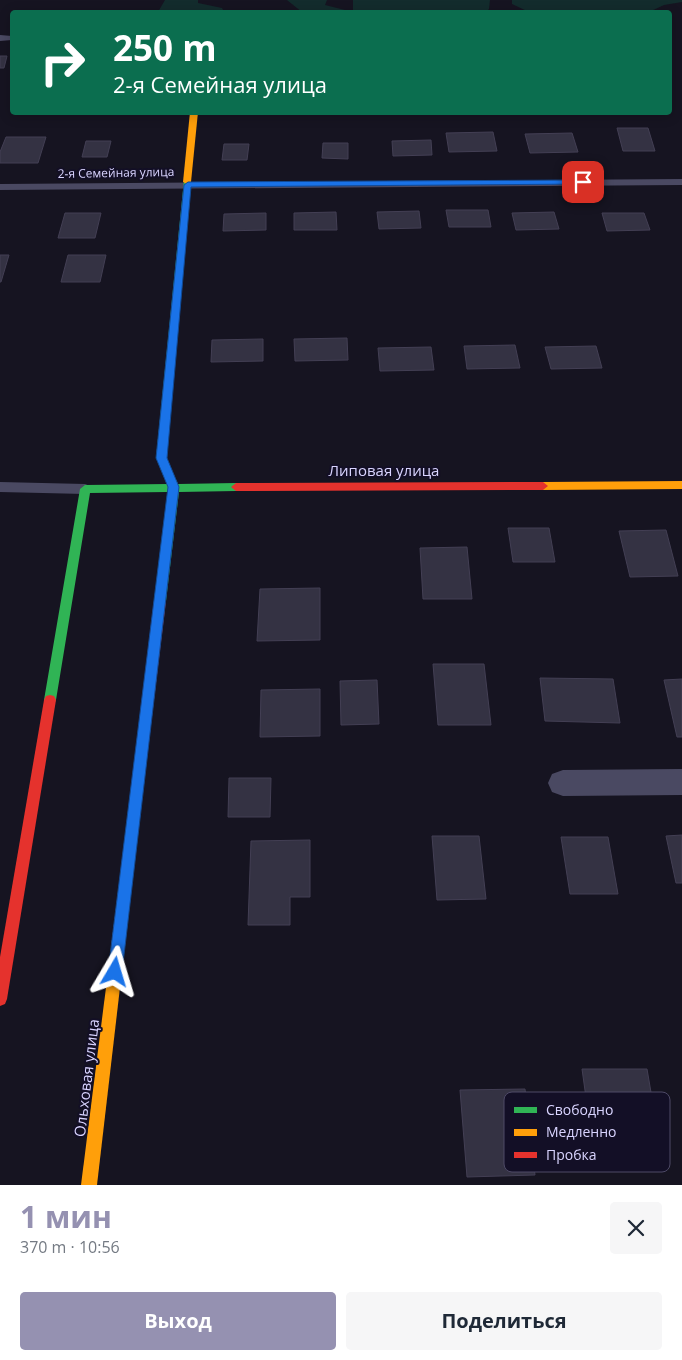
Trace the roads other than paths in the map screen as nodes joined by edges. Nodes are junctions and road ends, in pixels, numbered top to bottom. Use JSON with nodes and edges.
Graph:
{"nodes":[{"id":1,"x":194,"y":115,"type":"edge"},
{"id":2,"x":682,"y":182,"type":"edge"},
{"id":3,"x":188,"y":185,"type":"junction"},
{"id":4,"x":0,"y":187,"type":"edge"},
{"id":5,"x":682,"y":485,"type":"edge"},
{"id":6,"x":0,"y":487,"type":"edge"},
{"id":7,"x":174,"y":487,"type":"junction"},
{"id":8,"x":86,"y":490,"type":"junction"},
{"id":9,"x":682,"y":782,"type":"edge"},
{"id":10,"x":563,"y":783,"type":"dead end"},
{"id":11,"x":0,"y":999,"type":"edge"},
{"id":12,"x":90,"y":1185,"type":"edge"}],
"edges":[{"from":1,"to":3,"type":"street"},
{"from":2,"to":3,"type":"lane","name":"2-я Семейная улица"},
{"from":3,"to":4,"type":"lane","name":"2-я Семейная улица"},
{"from":3,"to":7,"type":"street"},
{"from":5,"to":7,"type":"street","name":"Липовая улица"},
{"from":6,"to":8,"type":"lane"},
{"from":7,"to":8,"type":"street","name":"Липовая улица"},
{"from":7,"to":12,"type":"street","name":"Ольховая улица"},
{"from":8,"to":11,"type":"street"},
{"from":9,"to":10,"type":"street"}]}
